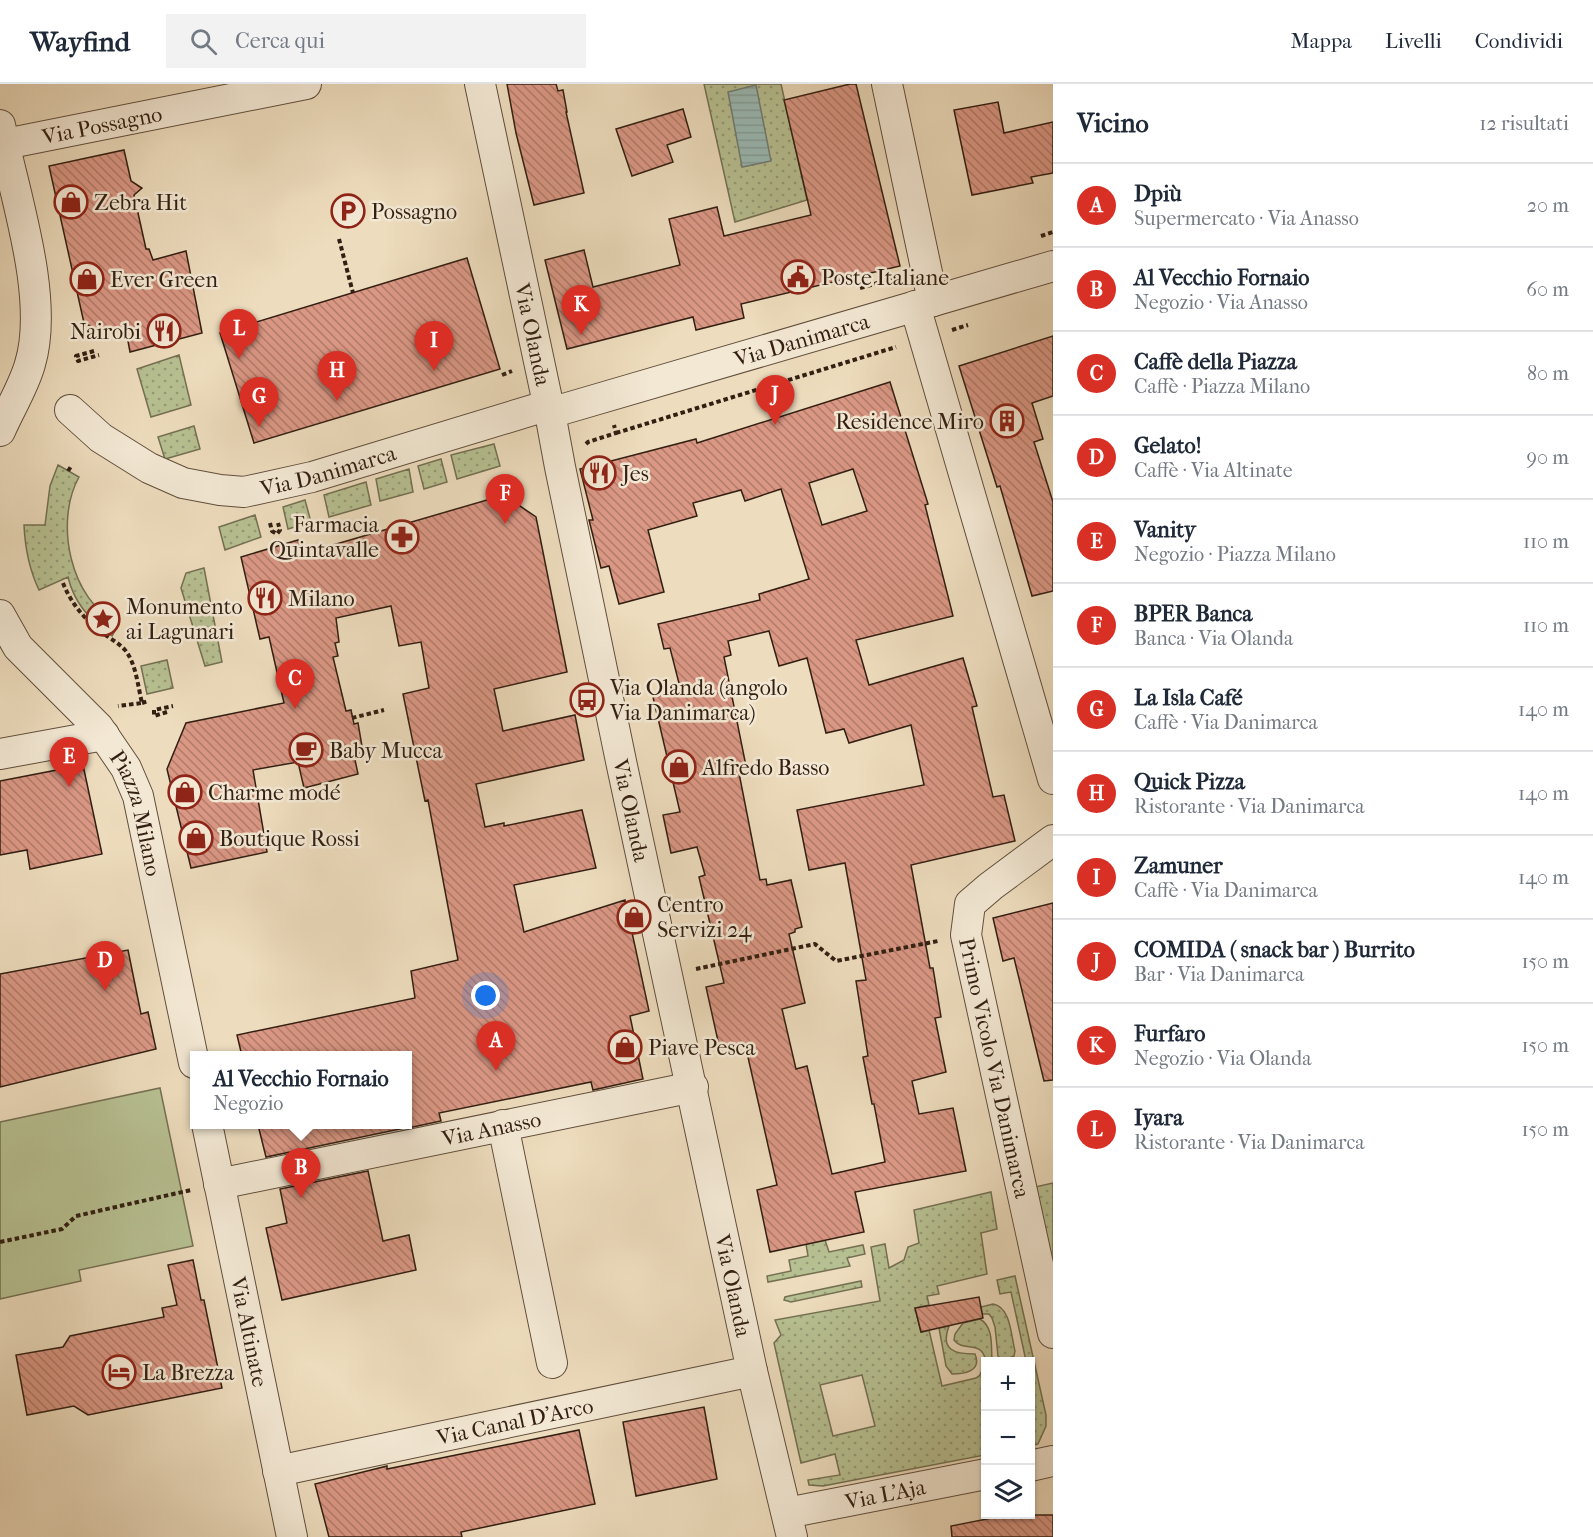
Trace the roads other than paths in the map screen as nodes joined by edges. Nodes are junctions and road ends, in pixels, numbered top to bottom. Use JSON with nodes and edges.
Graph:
{"nodes":[{"id":1,"x":306,"y":84,"type":"edge"},
{"id":2,"x":480,"y":84,"type":"edge"},
{"id":3,"x":887,"y":84,"type":"edge"},
{"id":4,"x":1,"y":138,"type":"edge"},
{"id":5,"x":1053,"y":266,"type":"edge"},
{"id":6,"x":924,"y":303,"type":"junction"},
{"id":7,"x":10,"y":383,"type":"edge"},
{"id":8,"x":550,"y":409,"type":"junction"},
{"id":9,"x":70,"y":410,"type":"dead end"},
{"id":10,"x":0,"y":431,"type":"edge"},
{"id":11,"x":0,"y":615,"type":"edge"},
{"id":12,"x":104,"y":735,"type":"junction"},
{"id":13,"x":0,"y":754,"type":"edge"},
{"id":14,"x":1053,"y":779,"type":"edge"},
{"id":15,"x":1053,"y":840,"type":"edge"},
{"id":16,"x":192,"y":1051,"type":"edge"},
{"id":17,"x":693,"y":1087,"type":"junction"},
{"id":18,"x":503,"y":1125,"type":"junction"},
{"id":19,"x":208,"y":1129,"type":"edge"},
{"id":20,"x":219,"y":1184,"type":"junction"},
{"id":21,"x":1053,"y":1333,"type":"edge"},
{"id":22,"x":552,"y":1363,"type":"dead end"},
{"id":23,"x":752,"y":1371,"type":"junction"},
{"id":24,"x":1053,"y":1461,"type":"edge"},
{"id":25,"x":1035,"y":1465,"type":"edge"},
{"id":26,"x":278,"y":1471,"type":"junction"},
{"id":27,"x":981,"y":1475,"type":"edge"},
{"id":28,"x":789,"y":1525,"type":"edge"},
{"id":29,"x":292,"y":1537,"type":"edge"}],
"edges":[{"from":1,"to":4,"type":"street","name":"Via Possagno"},
{"from":2,"to":8,"type":"street","name":"Via Olanda"},
{"from":3,"to":6,"type":"street"},
{"from":4,"to":7,"type":"street"},
{"from":5,"to":6,"type":"street","name":"Via Danimarca"},
{"from":6,"to":8,"type":"street","name":"Via Danimarca"},
{"from":6,"to":14,"type":"street"},
{"from":7,"to":10,"type":"street"},
{"from":8,"to":9,"type":"street","name":"Via Danimarca"},
{"from":8,"to":17,"type":"street","name":"Via Olanda"},
{"from":11,"to":12,"type":"street","name":"Piazza Milano"},
{"from":12,"to":13,"type":"street"},
{"from":12,"to":16,"type":"street","name":"Piazza Milano"},
{"from":15,"to":21,"type":"street","name":"Primo Vicolo Via Danimarca"},
{"from":17,"to":18,"type":"street","name":"Via Anasso"},
{"from":17,"to":23,"type":"street","name":"Via Olanda"},
{"from":18,"to":20,"type":"street","name":"Via Anasso"},
{"from":18,"to":22,"type":"street"},
{"from":19,"to":20,"type":"street","name":"Via Altinate"},
{"from":20,"to":26,"type":"street","name":"Via Altinate"},
{"from":23,"to":26,"type":"street","name":"Via Canal D'Arco"},
{"from":23,"to":28,"type":"street","name":"Via Olanda"},
{"from":24,"to":25,"type":"street"},
{"from":26,"to":29,"type":"street","name":"Via Altinate"},
{"from":27,"to":28,"type":"street","name":"Via L'Aja"}]}
